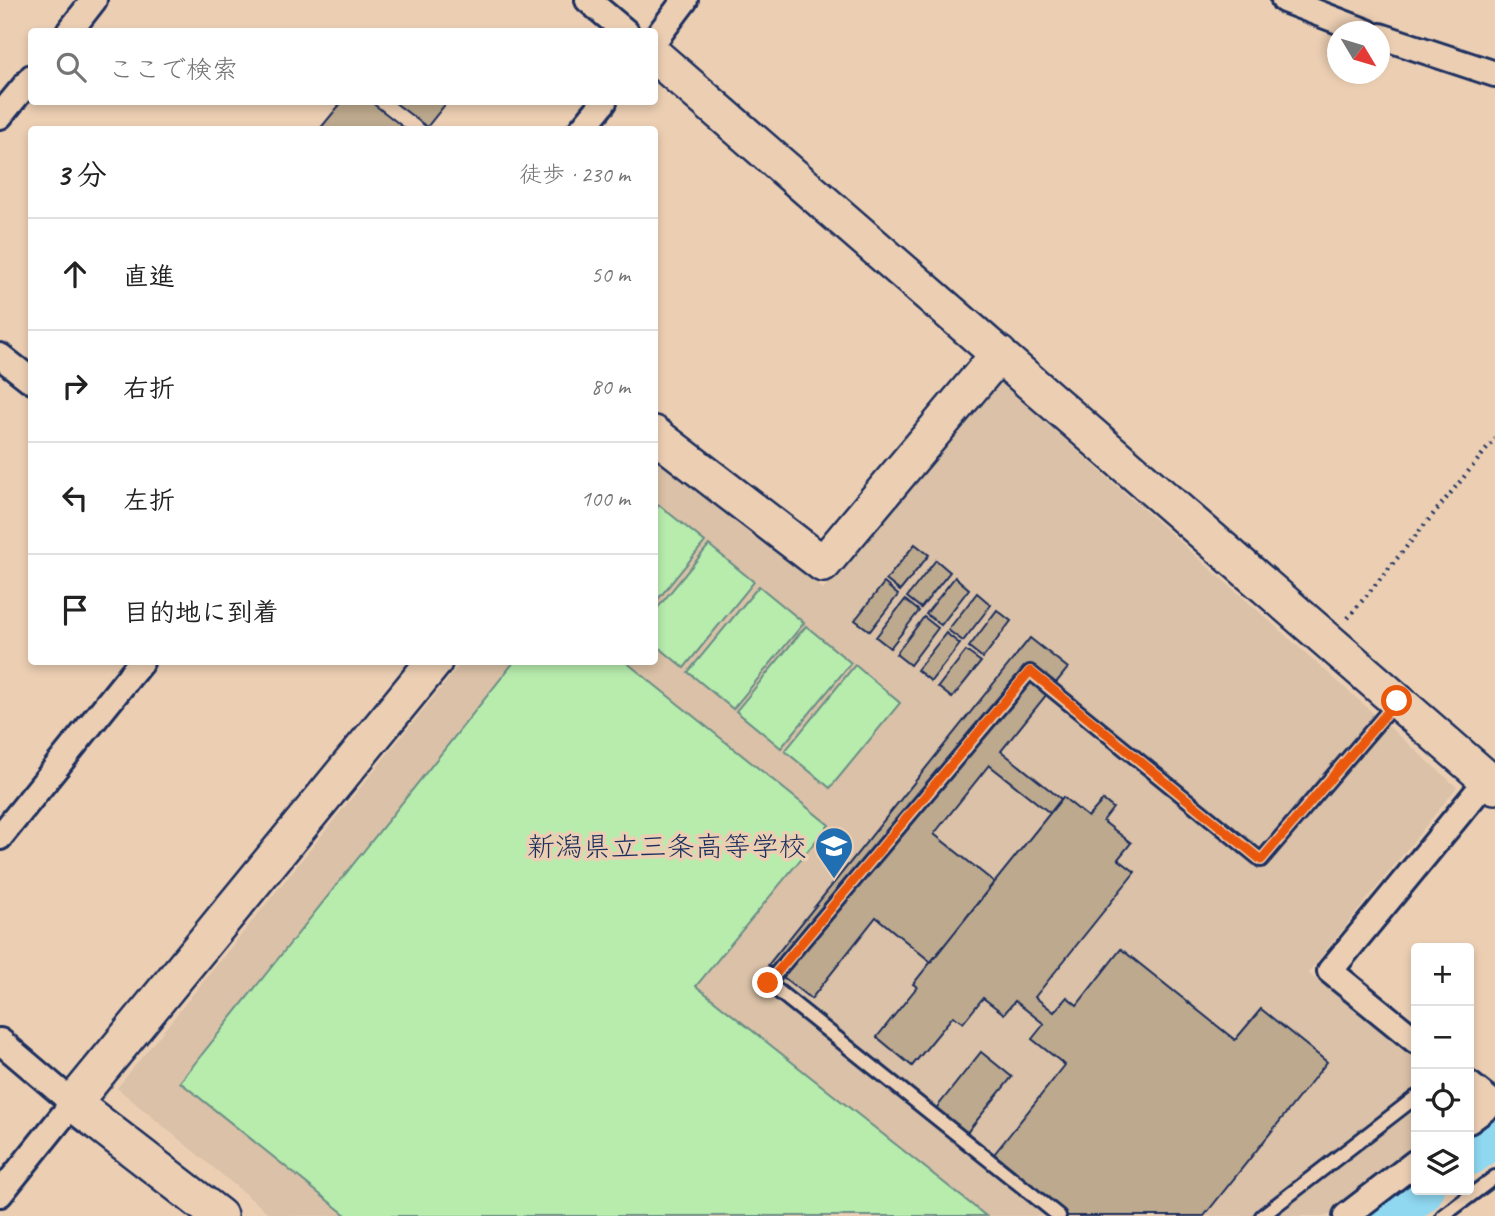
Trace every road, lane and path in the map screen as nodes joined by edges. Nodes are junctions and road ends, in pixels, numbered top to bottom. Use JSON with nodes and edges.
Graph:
{"nodes":[{"id":1,"x":94,"y":0,"type":"edge"},
{"id":2,"x":588,"y":0,"type":"edge"},
{"id":3,"x":685,"y":0,"type":"edge"},
{"id":4,"x":1284,"y":0,"type":"edge"},
{"id":5,"x":1338,"y":21,"type":"edge"},
{"id":6,"x":72,"y":28,"type":"edge"},
{"id":7,"x":621,"y":28,"type":"edge"},
{"id":8,"x":658,"y":36,"type":"edge"},
{"id":9,"x":1390,"y":39,"type":"edge"},
{"id":10,"x":658,"y":58,"type":"edge"},
{"id":11,"x":1495,"y":74,"type":"edge"},
{"id":12,"x":28,"y":82,"type":"edge"},
{"id":13,"x":602,"y":105,"type":"edge"},
{"id":14,"x":0,"y":116,"type":"edge"},
{"id":15,"x":584,"y":126,"type":"edge"},
{"id":16,"x":999,"y":354,"type":"junction"},
{"id":17,"x":0,"y":356,"type":"edge"},
{"id":18,"x":28,"y":378,"type":"edge"},
{"id":19,"x":658,"y":437,"type":"edge"},
{"id":20,"x":1495,"y":439,"type":"edge"},
{"id":21,"x":1329,"y":641,"type":"junction"},
{"id":22,"x":139,"y":665,"type":"edge"},
{"id":23,"x":432,"y":665,"type":"edge"},
{"id":24,"x":1397,"y":701,"type":"junction"},
{"id":25,"x":1491,"y":783,"type":"edge"},
{"id":26,"x":0,"y":837,"type":"edge"},
{"id":27,"x":1411,"y":1037,"type":"edge"},
{"id":28,"x":0,"y":1041,"type":"edge"},
{"id":29,"x":1474,"y":1088,"type":"edge"},
{"id":30,"x":1411,"y":1101,"type":"edge"},
{"id":31,"x":74,"y":1103,"type":"junction"},
{"id":32,"x":1474,"y":1117,"type":"edge"},
{"id":33,"x":1411,"y":1166,"type":"edge"},
{"id":34,"x":1495,"y":1177,"type":"edge"},
{"id":35,"x":0,"y":1194,"type":"edge"},
{"id":36,"x":219,"y":1216,"type":"edge"},
{"id":37,"x":1059,"y":1216,"type":"edge"},
{"id":38,"x":1262,"y":1216,"type":"edge"},
{"id":39,"x":1346,"y":1216,"type":"edge"},
{"id":40,"x":1443,"y":1216,"type":"edge"}],
"edges":[{"from":1,"to":6,"type":"street"},
{"from":2,"to":7,"type":"street"},
{"from":3,"to":8,"type":"street"},
{"from":4,"to":5,"type":"street"},
{"from":9,"to":11,"type":"street"},
{"from":10,"to":16,"type":"street"},
{"from":12,"to":14,"type":"street"},
{"from":13,"to":15,"type":"street"},
{"from":16,"to":19,"type":"street"},
{"from":16,"to":21,"type":"street"},
{"from":17,"to":18,"type":"street"},
{"from":20,"to":21,"type":"path"},
{"from":21,"to":24,"type":"street"},
{"from":22,"to":26,"type":"street"},
{"from":23,"to":31,"type":"street"},
{"from":24,"to":25,"type":"street"},
{"from":24,"to":37,"type":"lane"},
{"from":25,"to":27,"type":"street"},
{"from":28,"to":31,"type":"street"},
{"from":29,"to":32,"type":"street"},
{"from":30,"to":38,"type":"lane"},
{"from":31,"to":35,"type":"street"},
{"from":31,"to":36,"type":"street"},
{"from":33,"to":39,"type":"street"},
{"from":34,"to":40,"type":"lane"}]}
